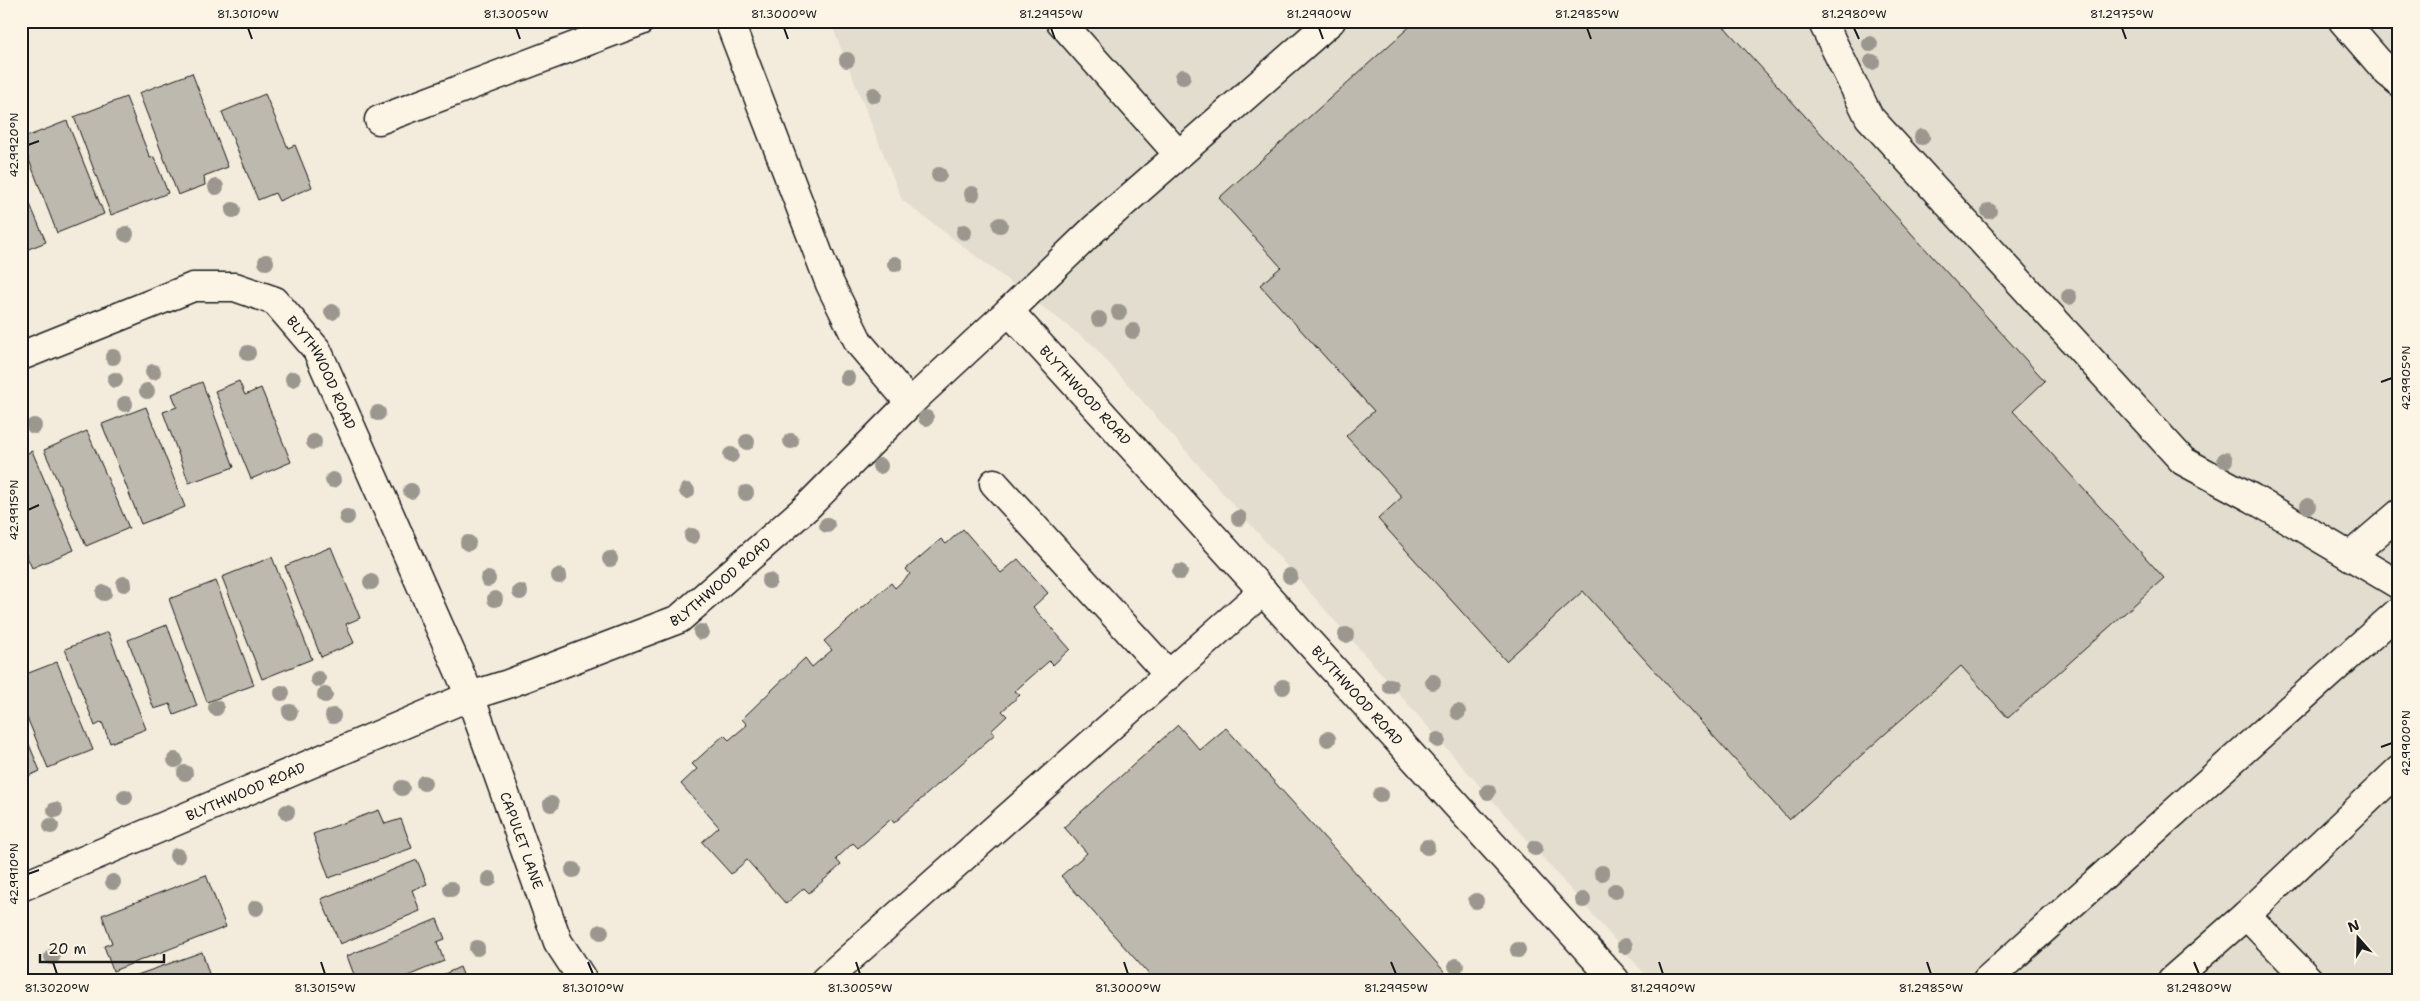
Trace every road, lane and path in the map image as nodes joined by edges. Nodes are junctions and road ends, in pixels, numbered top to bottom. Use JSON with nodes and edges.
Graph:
{"nodes":[{"id":1,"x":641,"y":21,"type":"edge"},
{"id":2,"x":729,"y":21,"type":"edge"},
{"id":3,"x":1060,"y":21,"type":"edge"},
{"id":4,"x":1331,"y":21,"type":"edge"},
{"id":5,"x":1822,"y":21,"type":"edge"},
{"id":6,"x":2343,"y":21,"type":"edge"},
{"id":7,"x":2399,"y":82,"type":"edge"},
{"id":8,"x":379,"y":120,"type":"dead end"},
{"id":9,"x":1178,"y":154,"type":"junction"},
{"id":10,"x":1009,"y":312,"type":"junction"},
{"id":11,"x":21,"y":356,"type":"edge"},
{"id":12,"x":910,"y":403,"type":"junction"},
{"id":13,"x":994,"y":483,"type":"dead end"},
{"id":14,"x":2399,"y":514,"type":"edge"},
{"id":15,"x":2350,"y":556,"type":"junction"},
{"id":16,"x":2399,"y":585,"type":"edge"},
{"id":17,"x":1263,"y":591,"type":"junction"},
{"id":18,"x":2399,"y":611,"type":"edge"},
{"id":19,"x":1170,"y":674,"type":"junction"},
{"id":20,"x":470,"y":696,"type":"junction"},
{"id":21,"x":2399,"y":770,"type":"edge"},
{"id":22,"x":21,"y":887,"type":"edge"},
{"id":23,"x":2246,"y":915,"type":"junction"},
{"id":24,"x":583,"y":980,"type":"edge"},
{"id":25,"x":825,"y":980,"type":"edge"},
{"id":26,"x":1615,"y":980,"type":"edge"},
{"id":27,"x":1987,"y":980,"type":"edge"},
{"id":28,"x":2172,"y":980,"type":"edge"},
{"id":29,"x":2309,"y":980,"type":"edge"}],
"edges":[{"from":1,"to":8,"type":"street"},
{"from":2,"to":12,"type":"street"},
{"from":3,"to":9,"type":"street"},
{"from":4,"to":9,"type":"street"},
{"from":5,"to":15,"type":"street"},
{"from":6,"to":7,"type":"street"},
{"from":9,"to":10,"type":"street"},
{"from":10,"to":12,"type":"street","name":"BLYTHWOOD ROAD"},
{"from":10,"to":17,"type":"street","name":"BLYTHWOOD ROAD"},
{"from":11,"to":20,"type":"street","name":"BLYTHWOOD ROAD"},
{"from":12,"to":20,"type":"street","name":"BLYTHWOOD ROAD"},
{"from":13,"to":19,"type":"street"},
{"from":14,"to":15,"type":"street"},
{"from":15,"to":16,"type":"street"},
{"from":17,"to":19,"type":"street"},
{"from":17,"to":26,"type":"street","name":"BLYTHWOOD ROAD"},
{"from":18,"to":27,"type":"street"},
{"from":19,"to":25,"type":"street"},
{"from":20,"to":22,"type":"street","name":"BLYTHWOOD ROAD"},
{"from":20,"to":24,"type":"street","name":"CAPULET LANE"},
{"from":21,"to":23,"type":"street"},
{"from":23,"to":28,"type":"street"},
{"from":23,"to":29,"type":"street"}]}
